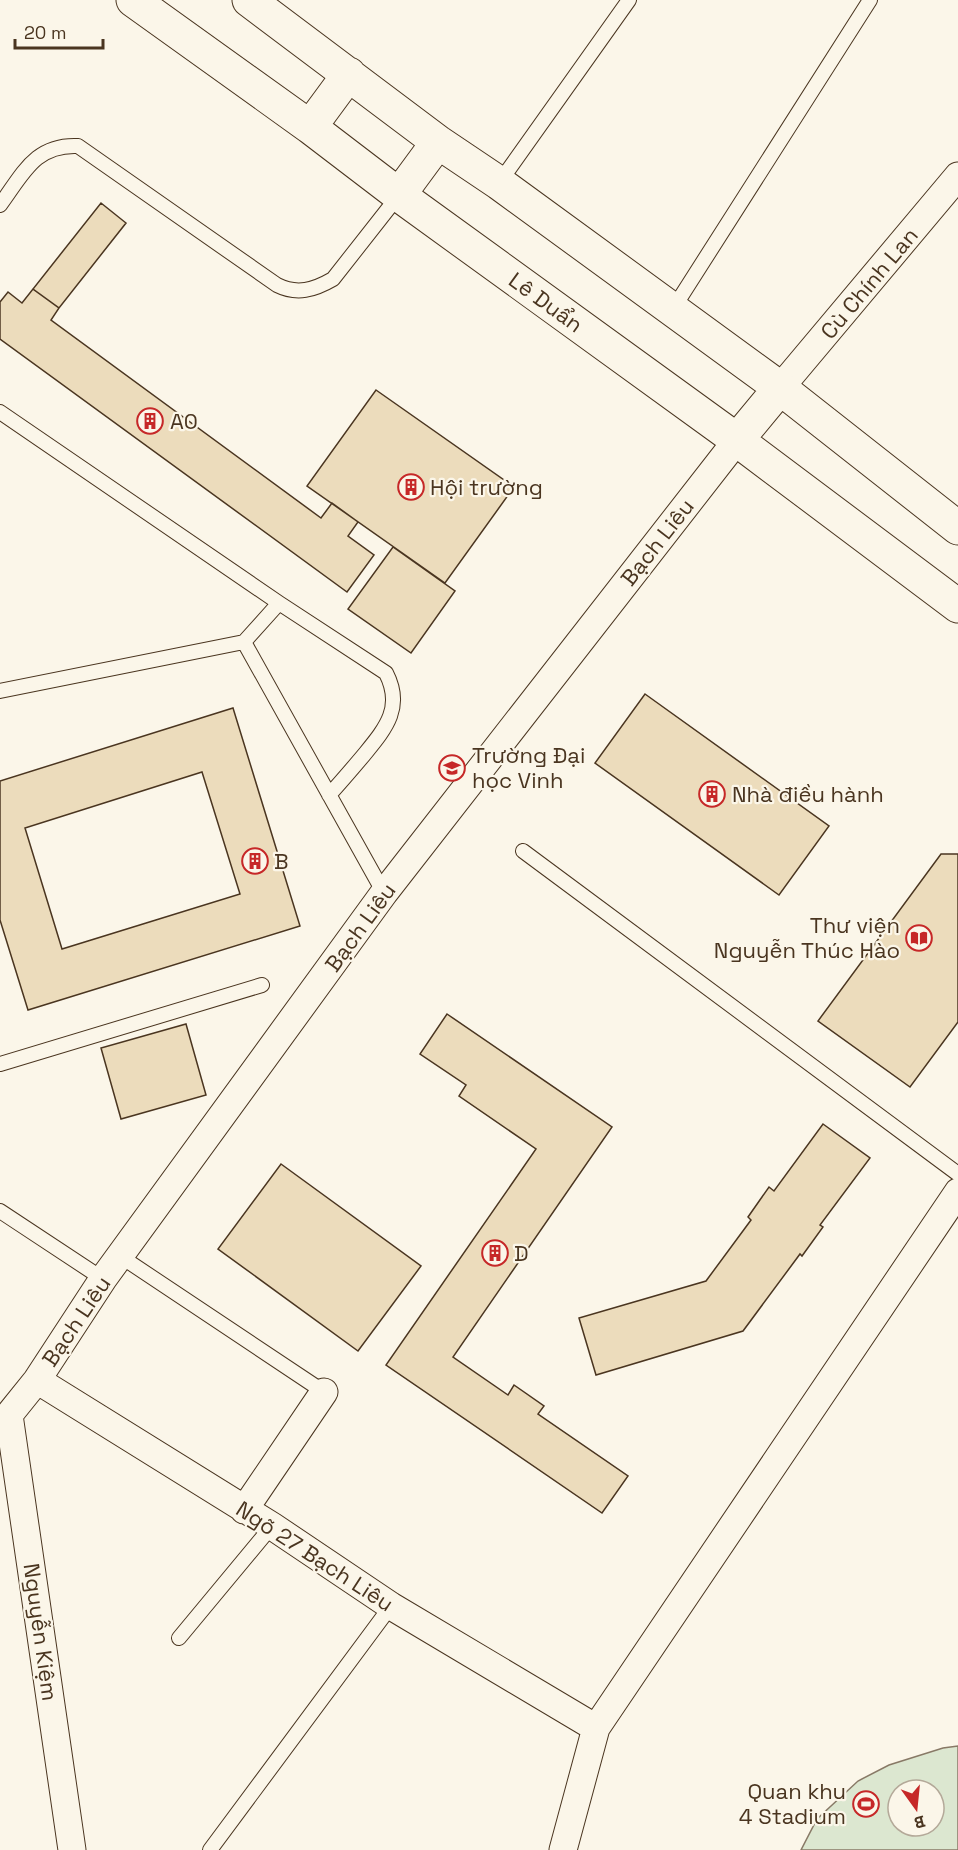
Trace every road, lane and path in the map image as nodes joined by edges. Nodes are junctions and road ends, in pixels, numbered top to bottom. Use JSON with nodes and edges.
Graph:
{"nodes":[{"id":1,"x":133,"y":0,"type":"edge"},
{"id":2,"x":250,"y":0,"type":"edge"},
{"id":3,"x":629,"y":0,"type":"edge"},
{"id":4,"x":870,"y":0,"type":"edge"},
{"id":5,"x":349,"y":74,"type":"junction"},
{"id":6,"x":310,"y":127,"type":"junction"},
{"id":7,"x":438,"y":142,"type":"junction"},
{"id":8,"x":499,"y":183,"type":"junction"},
{"id":9,"x":954,"y":188,"type":"edge"},
{"id":10,"x":399,"y":195,"type":"junction"},
{"id":11,"x":0,"y":205,"type":"edge"},
{"id":12,"x":673,"y":309,"type":"junction"},
{"id":13,"x":780,"y":388,"type":"junction"},
{"id":14,"x":0,"y":412,"type":"edge"},
{"id":15,"x":737,"y":440,"type":"junction"},
{"id":16,"x":958,"y":528,"type":"edge"},
{"id":17,"x":279,"y":603,"type":"junction"},
{"id":18,"x":958,"y":606,"type":"edge"},
{"id":19,"x":244,"y":642,"type":"junction"},
{"id":20,"x":0,"y":691,"type":"edge"},
{"id":21,"x":329,"y":795,"type":"junction"},
{"id":22,"x":523,"y":851,"type":"dead end"},
{"id":23,"x":384,"y":893,"type":"junction"},
{"id":24,"x":262,"y":985,"type":"dead end"},
{"id":25,"x":0,"y":1064,"type":"edge"},
{"id":26,"x":958,"y":1174,"type":"edge"},
{"id":27,"x":958,"y":1192,"type":"edge"},
{"id":28,"x":0,"y":1211,"type":"edge"},
{"id":29,"x":120,"y":1256,"type":"junction"},
{"id":30,"x":103,"y":1279,"type":"junction"},
{"id":31,"x":37,"y":1380,"type":"junction"},
{"id":32,"x":324,"y":1392,"type":"joint"},
{"id":33,"x":5,"y":1420,"type":"edge"},
{"id":34,"x":244,"y":1510,"type":"junction"},
{"id":35,"x":272,"y":1526,"type":"junction"},
{"id":36,"x":391,"y":1606,"type":"junction"},
{"id":37,"x":179,"y":1638,"type":"dead end"},
{"id":38,"x":596,"y":1728,"type":"junction"},
{"id":39,"x":72,"y":1850,"type":"edge"},
{"id":40,"x":210,"y":1850,"type":"edge"},
{"id":41,"x":563,"y":1850,"type":"edge"}],
"edges":[{"from":1,"to":6,"type":"main road","name":"Lê Duẩn"},
{"from":2,"to":5,"type":"main road"},
{"from":3,"to":8,"type":"lane"},
{"from":4,"to":12,"type":"lane"},
{"from":5,"to":6,"type":"main road"},
{"from":5,"to":7,"type":"main road"},
{"from":6,"to":10,"type":"main road","name":"Lê Duẩn"},
{"from":7,"to":8,"type":"main road"},
{"from":7,"to":10,"type":"main road"},
{"from":8,"to":12,"type":"main road"},
{"from":9,"to":13,"type":"street","name":"Cù Chính Lan"},
{"from":10,"to":11,"type":"lane"},
{"from":10,"to":15,"type":"main road","name":"Lê Duẩn"},
{"from":12,"to":13,"type":"main road"},
{"from":13,"to":15,"type":"main road"},
{"from":13,"to":16,"type":"main road"},
{"from":14,"to":17,"type":"lane"},
{"from":15,"to":18,"type":"main road","name":"Lê Duẩn"},
{"from":15,"to":23,"type":"street","name":"Bạch Liêu"},
{"from":17,"to":19,"type":"lane"},
{"from":17,"to":21,"type":"lane"},
{"from":19,"to":20,"type":"lane"},
{"from":19,"to":21,"type":"lane"},
{"from":21,"to":23,"type":"lane"},
{"from":22,"to":26,"type":"lane"},
{"from":23,"to":29,"type":"street","name":"Bạch Liêu"},
{"from":24,"to":25,"type":"lane"},
{"from":27,"to":38,"type":"street"},
{"from":28,"to":30,"type":"lane"},
{"from":29,"to":30,"type":"street","name":"Bạch Liêu"},
{"from":29,"to":32,"type":"lane"},
{"from":30,"to":31,"type":"street","name":"Bạch Liêu"},
{"from":31,"to":33,"type":"street","name":"Bạch Liêu"},
{"from":31,"to":34,"type":"street","name":"Ngõ 27 Bạch Liêu"},
{"from":32,"to":34,"type":"street"},
{"from":33,"to":39,"type":"street","name":"Nguyễn Kiệm"},
{"from":34,"to":35,"type":"street","name":"Ngõ 27 Bạch Liêu"},
{"from":35,"to":36,"type":"street","name":"Ngõ 27 Bạch Liêu"},
{"from":35,"to":37,"type":"lane"},
{"from":36,"to":38,"type":"street","name":"Ngõ 27 Bạch Liêu"},
{"from":36,"to":40,"type":"lane"},
{"from":38,"to":41,"type":"street"}]}
